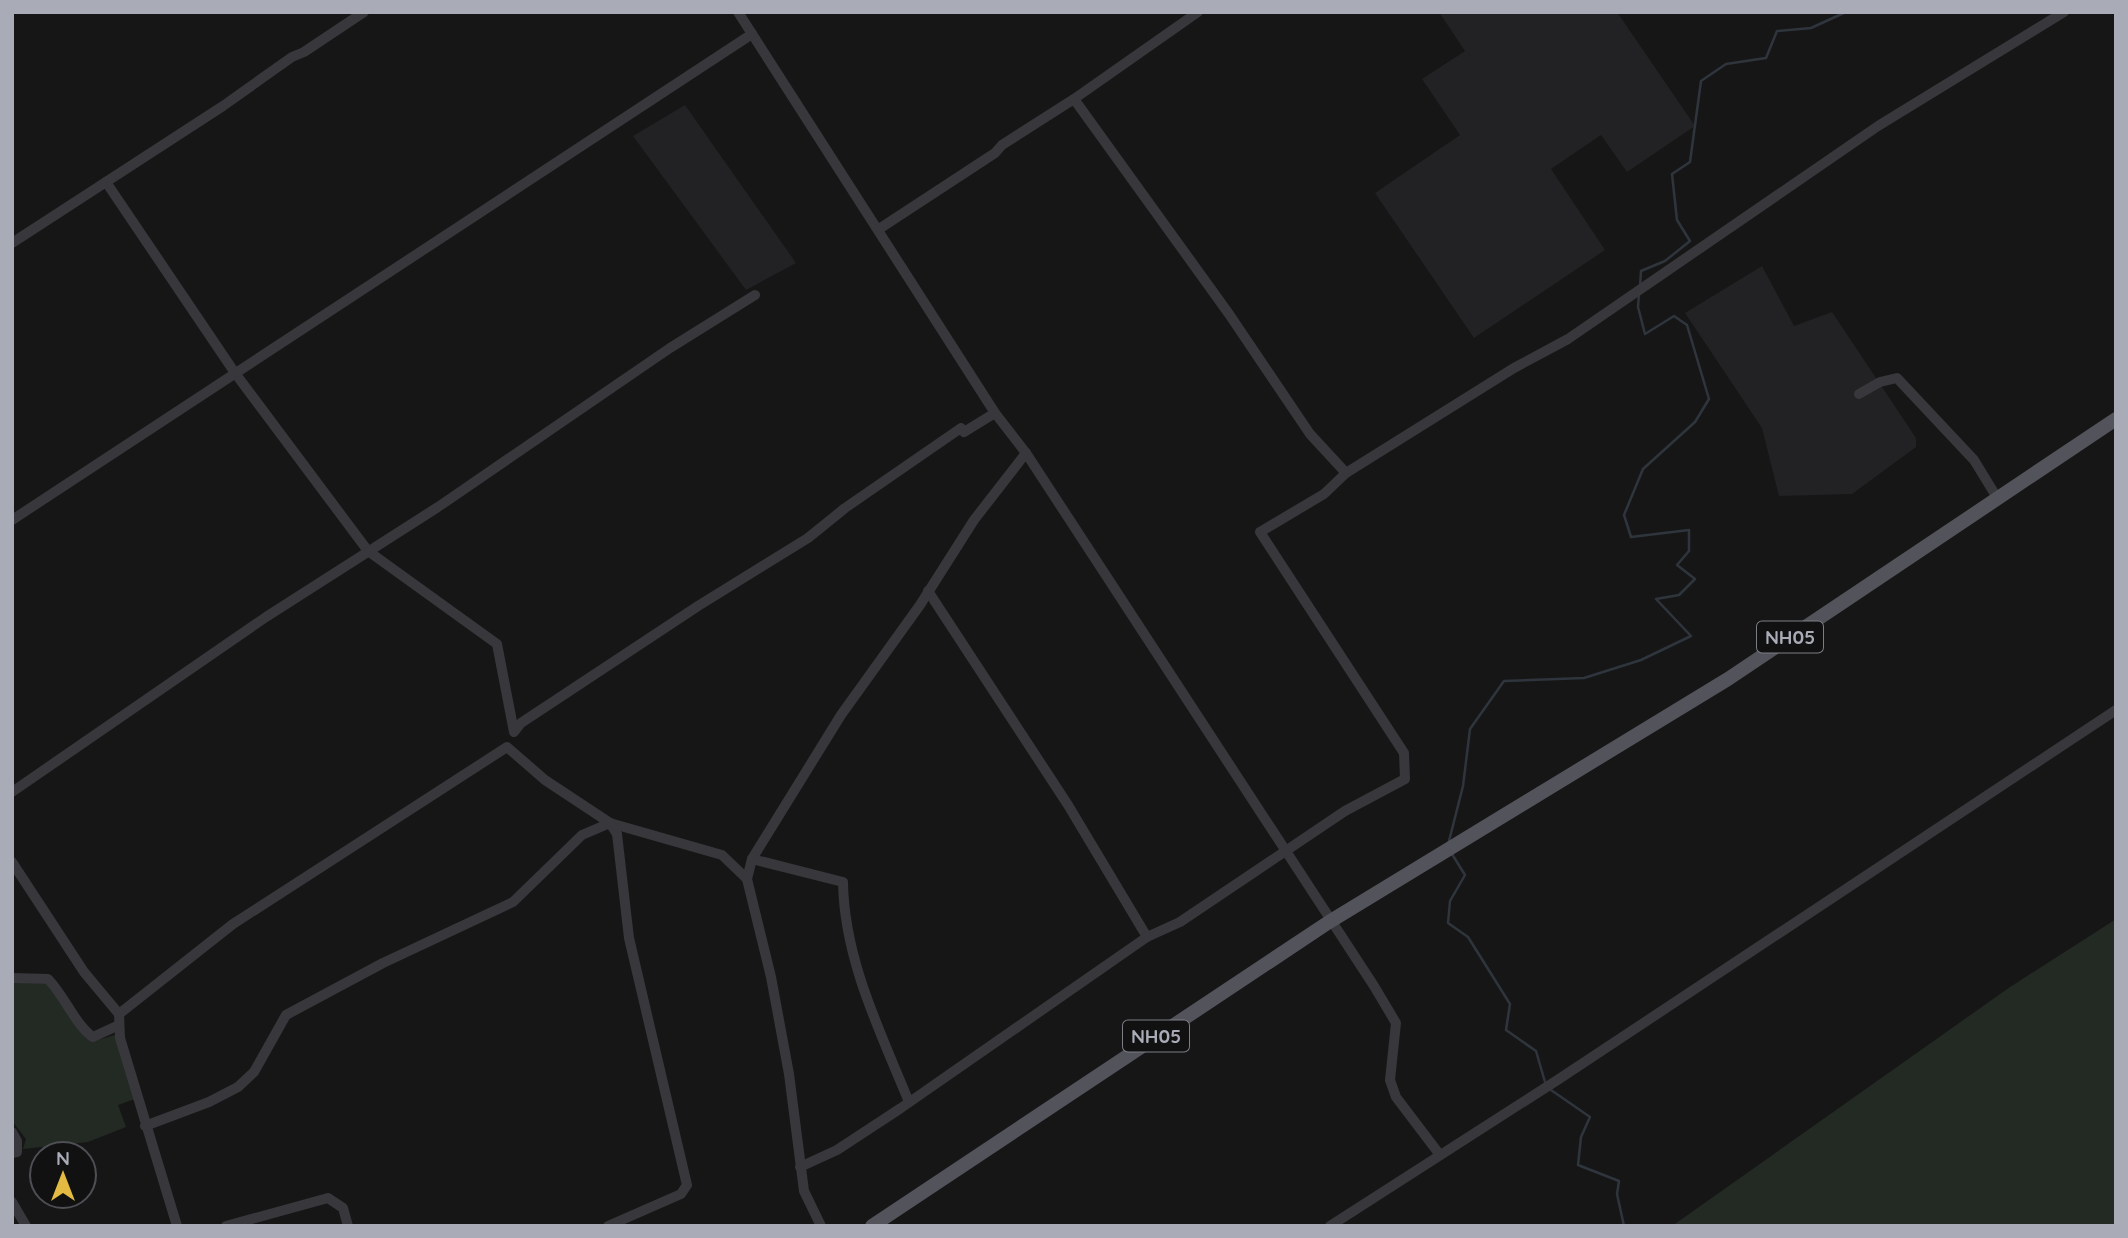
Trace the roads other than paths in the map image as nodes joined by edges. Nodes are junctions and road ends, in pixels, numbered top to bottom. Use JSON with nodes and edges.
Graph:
{"nodes":[{"id":1,"x":364,"y":12,"type":"edge"},
{"id":2,"x":738,"y":12,"type":"edge"},
{"id":3,"x":1198,"y":12,"type":"edge"},
{"id":4,"x":2064,"y":12,"type":"edge"},
{"id":5,"x":752,"y":34,"type":"junction"},
{"id":6,"x":1074,"y":99,"type":"junction"},
{"id":7,"x":106,"y":182,"type":"junction"},
{"id":8,"x":879,"y":229,"type":"junction"},
{"id":9,"x":12,"y":243,"type":"edge"},
{"id":10,"x":755,"y":295,"type":"dead end"},
{"id":11,"x":235,"y":373,"type":"junction"},
{"id":12,"x":1859,"y":394,"type":"dead end"},
{"id":13,"x":995,"y":413,"type":"junction"},
{"id":14,"x":2116,"y":419,"type":"edge"},
{"id":15,"x":1026,"y":453,"type":"junction"},
{"id":16,"x":1346,"y":473,"type":"junction"},
{"id":17,"x":1996,"y":496,"type":"junction"},
{"id":18,"x":12,"y":520,"type":"edge"},
{"id":19,"x":368,"y":551,"type":"junction"},
{"id":20,"x":928,"y":591,"type":"junction"},
{"id":21,"x":2116,"y":710,"type":"edge"},
{"id":22,"x":12,"y":792,"type":"edge"},
{"id":23,"x":610,"y":823,"type":"junction"},
{"id":24,"x":1285,"y":850,"type":"junction"},
{"id":25,"x":752,"y":859,"type":"junction"},
{"id":26,"x":12,"y":862,"type":"edge"},
{"id":27,"x":747,"y":879,"type":"junction"},
{"id":28,"x":1329,"y":922,"type":"junction"},
{"id":29,"x":1147,"y":937,"type":"junction"},
{"id":30,"x":12,"y":978,"type":"edge"},
{"id":31,"x":119,"y":1020,"type":"junction"},
{"id":32,"x":909,"y":1102,"type":"junction"},
{"id":33,"x":145,"y":1126,"type":"junction"},
{"id":34,"x":12,"y":1132,"type":"edge"},
{"id":35,"x":12,"y":1153,"type":"edge"},
{"id":36,"x":1440,"y":1155,"type":"junction"},
{"id":37,"x":800,"y":1167,"type":"junction"},
{"id":38,"x":12,"y":1202,"type":"edge"},
{"id":39,"x":26,"y":1226,"type":"edge"},
{"id":40,"x":177,"y":1226,"type":"edge"},
{"id":41,"x":226,"y":1226,"type":"edge"},
{"id":42,"x":348,"y":1226,"type":"edge"},
{"id":43,"x":608,"y":1226,"type":"edge"},
{"id":44,"x":821,"y":1226,"type":"edge"},
{"id":45,"x":872,"y":1226,"type":"edge"},
{"id":46,"x":1330,"y":1226,"type":"edge"}],
"edges":[{"from":1,"to":7,"type":"street"},
{"from":2,"to":5,"type":"street"},
{"from":3,"to":6,"type":"street"},
{"from":4,"to":16,"type":"street"},
{"from":5,"to":8,"type":"street"},
{"from":5,"to":11,"type":"street"},
{"from":6,"to":8,"type":"street"},
{"from":6,"to":16,"type":"street"},
{"from":7,"to":9,"type":"street"},
{"from":7,"to":11,"type":"street"},
{"from":8,"to":13,"type":"street"},
{"from":10,"to":19,"type":"street"},
{"from":11,"to":18,"type":"street"},
{"from":11,"to":19,"type":"street"},
{"from":12,"to":17,"type":"street"},
{"from":13,"to":15,"type":"street"},
{"from":13,"to":19,"type":"street"},
{"from":14,"to":17,"type":"main road","number":"NH05"},
{"from":15,"to":20,"type":"street"},
{"from":15,"to":24,"type":"street"},
{"from":16,"to":24,"type":"street"},
{"from":17,"to":28,"type":"main road","number":"NH05"},
{"from":19,"to":22,"type":"street"},
{"from":20,"to":25,"type":"street"},
{"from":20,"to":29,"type":"street"},
{"from":21,"to":36,"type":"street"},
{"from":23,"to":27,"type":"street"},
{"from":23,"to":31,"type":"street"},
{"from":23,"to":33,"type":"street"},
{"from":23,"to":43,"type":"street"},
{"from":24,"to":28,"type":"street"},
{"from":24,"to":29,"type":"street"},
{"from":25,"to":27,"type":"street"},
{"from":25,"to":32,"type":"street"},
{"from":26,"to":31,"type":"street"},
{"from":27,"to":37,"type":"street"},
{"from":28,"to":36,"type":"street"},
{"from":28,"to":45,"type":"main road","number":"NH05"},
{"from":29,"to":32,"type":"street"},
{"from":30,"to":31,"type":"street"},
{"from":31,"to":33,"type":"street"},
{"from":32,"to":37,"type":"street"},
{"from":33,"to":40,"type":"street"},
{"from":34,"to":35,"type":"street"},
{"from":36,"to":46,"type":"street"},
{"from":37,"to":44,"type":"street"},
{"from":38,"to":39,"type":"street"},
{"from":41,"to":42,"type":"street"}]}
